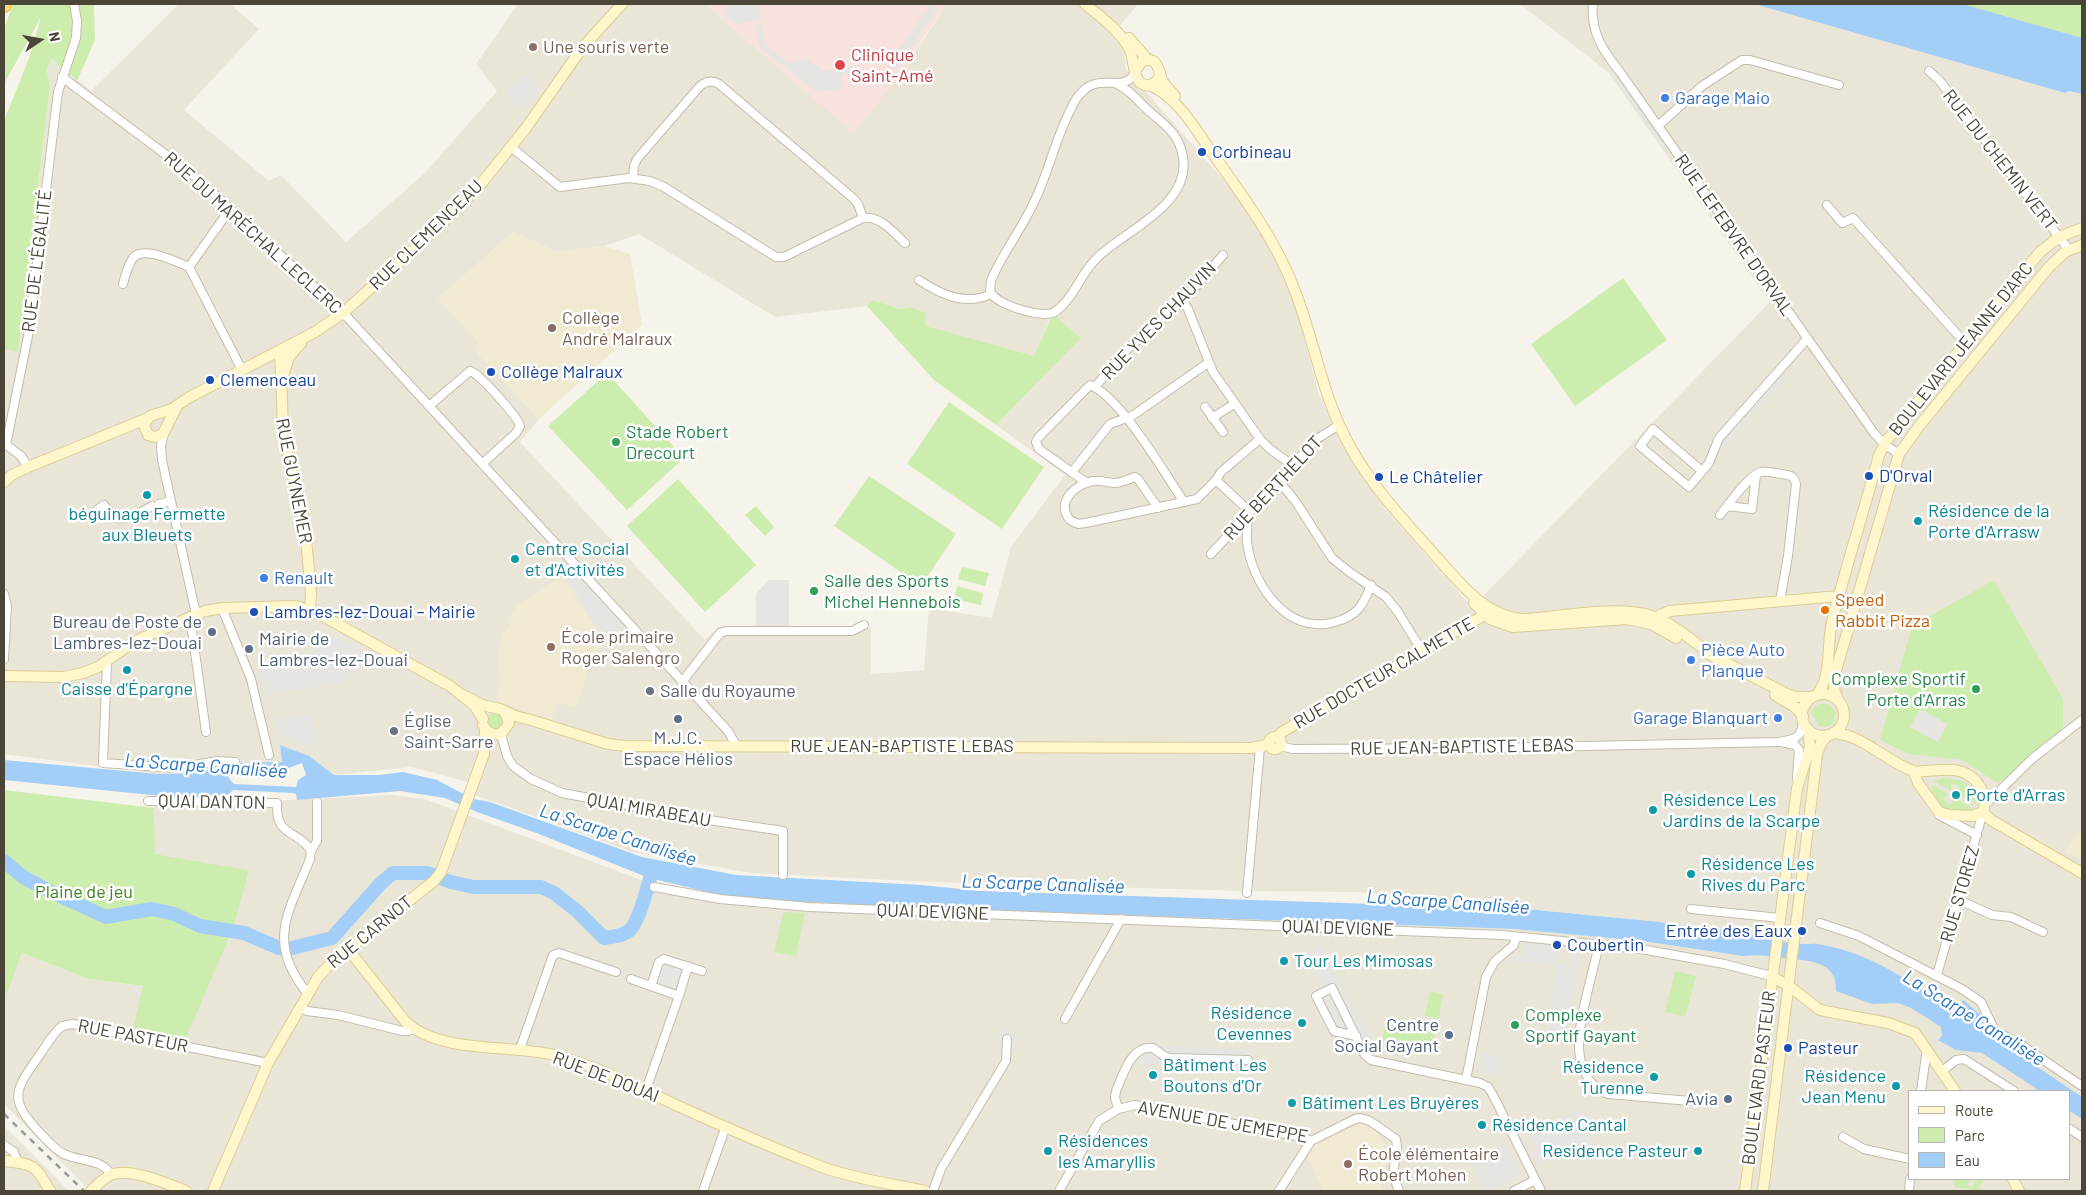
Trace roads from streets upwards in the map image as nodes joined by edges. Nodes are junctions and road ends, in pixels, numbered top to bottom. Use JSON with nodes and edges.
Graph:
{"nodes":[{"id":1,"x":74,"y":4,"type":"edge"},
{"id":2,"x":622,"y":4,"type":"edge"},
{"id":3,"x":1086,"y":4,"type":"edge"},
{"id":4,"x":1096,"y":4,"type":"edge"},
{"id":5,"x":1593,"y":4,"type":"edge"},
{"id":6,"x":1148,"y":60,"type":"junction"},
{"id":7,"x":1929,"y":71,"type":"dead end"},
{"id":8,"x":1135,"y":72,"type":"junction"},
{"id":9,"x":1160,"y":72,"type":"junction"},
{"id":10,"x":62,"y":77,"type":"junction"},
{"id":11,"x":1115,"y":83,"type":"junction"},
{"id":12,"x":1148,"y":85,"type":"junction"},
{"id":13,"x":1839,"y":85,"type":"dead end"},
{"id":14,"x":1141,"y":102,"type":"junction"},
{"id":15,"x":1190,"y":121,"type":"junction"},
{"id":16,"x":1658,"y":126,"type":"junction"},
{"id":17,"x":511,"y":147,"type":"junction"},
{"id":18,"x":633,"y":178,"type":"junction"},
{"id":19,"x":1827,"y":205,"type":"dead end"},
{"id":20,"x":230,"y":209,"type":"junction"},
{"id":21,"x":863,"y":218,"type":"junction"},
{"id":22,"x":2082,"y":228,"type":"edge"},
{"id":23,"x":2059,"y":237,"type":"junction"},
{"id":24,"x":905,"y":243,"type":"dead end"},
{"id":25,"x":2082,"y":245,"type":"edge"},
{"id":26,"x":2070,"y":250,"type":"junction"},
{"id":27,"x":1223,"y":254,"type":"dead end"},
{"id":28,"x":188,"y":267,"type":"junction"},
{"id":29,"x":919,"y":280,"type":"dead end"},
{"id":30,"x":122,"y":284,"type":"dead end"},
{"id":31,"x":991,"y":294,"type":"junction"},
{"id":32,"x":1183,"y":301,"type":"junction"},
{"id":33,"x":343,"y":313,"type":"junction"},
{"id":34,"x":310,"y":335,"type":"junction"},
{"id":35,"x":1807,"y":340,"type":"junction"},
{"id":36,"x":1965,"y":343,"type":"junction"},
{"id":37,"x":281,"y":350,"type":"junction"},
{"id":38,"x":264,"y":359,"type":"junction"},
{"id":39,"x":287,"y":362,"type":"junction"},
{"id":40,"x":1208,"y":363,"type":"junction"},
{"id":41,"x":242,"y":370,"type":"junction"},
{"id":42,"x":282,"y":377,"type":"junction"},
{"id":43,"x":1095,"y":387,"type":"junction"},
{"id":44,"x":1234,"y":404,"type":"junction"},
{"id":45,"x":177,"y":406,"type":"junction"},
{"id":46,"x":430,"y":406,"type":"junction"},
{"id":47,"x":1205,"y":408,"type":"dead end"},
{"id":48,"x":157,"y":415,"type":"junction"},
{"id":49,"x":1128,"y":418,"type":"junction"},
{"id":50,"x":1212,"y":418,"type":"junction"},
{"id":51,"x":146,"y":419,"type":"junction"},
{"id":52,"x":1339,"y":425,"type":"junction"},
{"id":53,"x":165,"y":430,"type":"junction"},
{"id":54,"x":1222,"y":432,"type":"dead end"},
{"id":55,"x":114,"y":433,"type":"junction"},
{"id":56,"x":148,"y":435,"type":"junction"},
{"id":57,"x":1260,"y":439,"type":"junction"},
{"id":58,"x":5,"y":444,"type":"edge"},
{"id":59,"x":1884,"y":444,"type":"junction"},
{"id":60,"x":1899,"y":454,"type":"junction"},
{"id":61,"x":162,"y":460,"type":"junction"},
{"id":62,"x":482,"y":464,"type":"junction"},
{"id":63,"x":1292,"y":465,"type":"junction"},
{"id":64,"x":28,"y":467,"type":"junction"},
{"id":65,"x":1702,"y":471,"type":"junction"},
{"id":66,"x":1072,"y":472,"type":"junction"},
{"id":67,"x":1756,"y":474,"type":"junction"},
{"id":68,"x":1216,"y":480,"type":"junction"},
{"id":69,"x":1278,"y":480,"type":"junction"},
{"id":70,"x":4,"y":482,"type":"edge"},
{"id":71,"x":1087,"y":483,"type":"junction"},
{"id":72,"x":171,"y":501,"type":"junction"},
{"id":73,"x":1184,"y":502,"type":"junction"},
{"id":74,"x":1727,"y":506,"type":"junction"},
{"id":75,"x":1158,"y":508,"type":"junction"},
{"id":76,"x":97,"y":510,"type":"dead end"},
{"id":77,"x":1249,"y":511,"type":"junction"},
{"id":78,"x":1720,"y":515,"type":"dead end"},
{"id":79,"x":1211,"y":554,"type":"dead end"},
{"id":80,"x":1371,"y":586,"type":"junction"},
{"id":81,"x":4,"y":594,"type":"edge"},
{"id":82,"x":1839,"y":596,"type":"junction"},
{"id":83,"x":1780,"y":602,"type":"junction"},
{"id":84,"x":222,"y":608,"type":"junction"},
{"id":85,"x":310,"y":610,"type":"junction"},
{"id":86,"x":1487,"y":611,"type":"junction"},
{"id":87,"x":193,"y":615,"type":"junction"},
{"id":88,"x":1657,"y":622,"type":"junction"},
{"id":89,"x":864,"y":625,"type":"dead end"},
{"id":90,"x":1422,"y":651,"type":"junction"},
{"id":91,"x":4,"y":659,"type":"edge"},
{"id":92,"x":107,"y":661,"type":"junction"},
{"id":93,"x":4,"y":676,"type":"edge"},
{"id":94,"x":682,"y":682,"type":"junction"},
{"id":95,"x":1762,"y":683,"type":"junction"},
{"id":96,"x":463,"y":695,"type":"junction"},
{"id":97,"x":1815,"y":696,"type":"junction"},
{"id":98,"x":1838,"y":700,"type":"junction"},
{"id":99,"x":493,"y":708,"type":"junction"},
{"id":100,"x":1843,"y":710,"type":"junction"},
{"id":101,"x":505,"y":712,"type":"junction"},
{"id":102,"x":2082,"y":720,"type":"edge"},
{"id":103,"x":537,"y":721,"type":"junction"},
{"id":104,"x":1805,"y":722,"type":"junction"},
{"id":105,"x":484,"y":724,"type":"junction"},
{"id":106,"x":206,"y":732,"type":"dead end"},
{"id":107,"x":503,"y":732,"type":"junction"},
{"id":108,"x":1830,"y":734,"type":"junction"},
{"id":109,"x":1778,"y":742,"type":"junction"},
{"id":110,"x":1272,"y":743,"type":"junction"},
{"id":111,"x":1867,"y":744,"type":"junction"},
{"id":112,"x":736,"y":745,"type":"junction"},
{"id":113,"x":484,"y":754,"type":"junction"},
{"id":114,"x":269,"y":755,"type":"dead end"},
{"id":115,"x":235,"y":762,"type":"dead end"},
{"id":116,"x":1914,"y":772,"type":"junction"},
{"id":117,"x":1797,"y":788,"type":"junction"},
{"id":118,"x":148,"y":801,"type":"dead end"},
{"id":119,"x":317,"y":802,"type":"dead end"},
{"id":120,"x":1935,"y":809,"type":"junction"},
{"id":121,"x":1984,"y":809,"type":"junction"},
{"id":122,"x":1977,"y":835,"type":"junction"},
{"id":123,"x":311,"y":851,"type":"junction"},
{"id":124,"x":2082,"y":874,"type":"edge"},
{"id":125,"x":783,"y":875,"type":"dead end"},
{"id":126,"x":654,"y":886,"type":"dead end"},
{"id":127,"x":1247,"y":893,"type":"dead end"},
{"id":128,"x":1959,"y":900,"type":"junction"},
{"id":129,"x":1691,"y":909,"type":"dead end"},
{"id":130,"x":1780,"y":918,"type":"junction"},
{"id":131,"x":1121,"y":919,"type":"junction"},
{"id":132,"x":1820,"y":922,"type":"dead end"},
{"id":133,"x":2044,"y":932,"type":"dead end"},
{"id":134,"x":1516,"y":937,"type":"junction"},
{"id":135,"x":1599,"y":944,"type":"junction"},
{"id":136,"x":348,"y":949,"type":"junction"},
{"id":137,"x":688,"y":966,"type":"junction"},
{"id":138,"x":702,"y":971,"type":"dead end"},
{"id":139,"x":616,"y":972,"type":"dead end"},
{"id":140,"x":1772,"y":976,"type":"junction"},
{"id":141,"x":1938,"y":976,"type":"junction"},
{"id":142,"x":631,"y":979,"type":"dead end"},
{"id":143,"x":651,"y":986,"type":"junction"},
{"id":144,"x":1789,"y":986,"type":"junction"},
{"id":145,"x":308,"y":994,"type":"junction"},
{"id":146,"x":678,"y":996,"type":"junction"},
{"id":147,"x":300,"y":1007,"type":"junction"},
{"id":148,"x":1065,"y":1019,"type":"dead end"},
{"id":149,"x":414,"y":1028,"type":"junction"},
{"id":150,"x":1356,"y":1036,"type":"junction"},
{"id":151,"x":1008,"y":1039,"type":"dead end"},
{"id":152,"x":520,"y":1049,"type":"junction"},
{"id":153,"x":1927,"y":1049,"type":"junction"},
{"id":154,"x":1248,"y":1060,"type":"dead end"},
{"id":155,"x":268,"y":1063,"type":"junction"},
{"id":156,"x":1941,"y":1072,"type":"junction"},
{"id":157,"x":1466,"y":1080,"type":"junction"},
{"id":158,"x":2082,"y":1086,"type":"edge"},
{"id":159,"x":646,"y":1090,"type":"junction"},
{"id":160,"x":1921,"y":1090,"type":"edge"},
{"id":161,"x":1954,"y":1090,"type":"edge"},
{"id":162,"x":2012,"y":1090,"type":"edge"},
{"id":163,"x":1690,"y":1101,"type":"dead end"},
{"id":164,"x":1118,"y":1109,"type":"junction"},
{"id":165,"x":726,"y":1126,"type":"junction"},
{"id":166,"x":2071,"y":1130,"type":"edge"},
{"id":167,"x":1843,"y":1137,"type":"dead end"},
{"id":168,"x":2082,"y":1137,"type":"edge"},
{"id":169,"x":1311,"y":1142,"type":"junction"},
{"id":170,"x":4,"y":1145,"type":"edge"},
{"id":171,"x":1908,"y":1159,"type":"edge"},
{"id":172,"x":4,"y":1161,"type":"edge"},
{"id":173,"x":18,"y":1163,"type":"junction"},
{"id":174,"x":111,"y":1175,"type":"junction"},
{"id":175,"x":1535,"y":1180,"type":"junction"},
{"id":176,"x":49,"y":1191,"type":"edge"},
{"id":177,"x":91,"y":1191,"type":"edge"},
{"id":178,"x":186,"y":1191,"type":"edge"},
{"id":179,"x":213,"y":1191,"type":"edge"},
{"id":180,"x":703,"y":1191,"type":"edge"},
{"id":181,"x":925,"y":1191,"type":"edge"},
{"id":182,"x":933,"y":1191,"type":"edge"},
{"id":183,"x":1059,"y":1191,"type":"edge"},
{"id":184,"x":1279,"y":1191,"type":"edge"},
{"id":185,"x":1399,"y":1191,"type":"edge"},
{"id":186,"x":1514,"y":1191,"type":"edge"},
{"id":187,"x":1541,"y":1191,"type":"edge"},
{"id":188,"x":1745,"y":1191,"type":"edge"},
{"id":189,"x":1764,"y":1191,"type":"edge"}],
"edges":[{"from":1,"to":10,"type":"street","name":"RUE DE L'ÉGALITÉ"},
{"from":2,"to":17,"type":"street","name":"RUE CLEMENCEAU"},
{"from":3,"to":8,"type":"street"},
{"from":4,"to":6,"type":"street"},
{"from":5,"to":16,"type":"street","name":"RUE LEFEBVRE D'ORVAL"},
{"from":6,"to":8,"type":"street"},
{"from":6,"to":9,"type":"street"},
{"from":7,"to":23,"type":"street","name":"RUE DU CHEMIN VERT"},
{"from":8,"to":11,"type":"street"},
{"from":8,"to":12,"type":"street"},
{"from":9,"to":12,"type":"street"},
{"from":9,"to":15,"type":"street"},
{"from":10,"to":20,"type":"street","name":"RUE DU MARÉCHAL LECLERC"},
{"from":10,"to":58,"type":"street","name":"RUE DE L'ÉGALITÉ"},
{"from":11,"to":14,"type":"street"},
{"from":11,"to":31,"type":"street"},
{"from":12,"to":14,"type":"street"},
{"from":12,"to":15,"type":"street"},
{"from":13,"to":16,"type":"street"},
{"from":14,"to":31,"type":"street"},
{"from":15,"to":52,"type":"street"},
{"from":16,"to":35,"type":"street","name":"RUE LEFEBVRE D'ORVAL"},
{"from":17,"to":18,"type":"street"},
{"from":17,"to":33,"type":"street","name":"RUE CLEMENCEAU"},
{"from":18,"to":21,"type":"street"},
{"from":18,"to":21,"type":"street"},
{"from":19,"to":36,"type":"street"},
{"from":20,"to":28,"type":"street"},
{"from":20,"to":33,"type":"street","name":"RUE DU MARÉCHAL LECLERC"},
{"from":21,"to":24,"type":"street"},
{"from":22,"to":23,"type":"street","name":"BOULEVARD JEANNE D'ARC"},
{"from":23,"to":26,"type":"street","name":"RUE DU CHEMIN VERT"},
{"from":23,"to":36,"type":"street","name":"BOULEVARD JEANNE D'ARC"},
{"from":25,"to":26,"type":"street","name":"BOULEVARD JEANNE D'ARC"},
{"from":26,"to":60,"type":"street","name":"BOULEVARD JEANNE D'ARC"},
{"from":27,"to":32,"type":"street","name":"RUE YVES CHAUVIN"},
{"from":28,"to":30,"type":"street"},
{"from":28,"to":41,"type":"street"},
{"from":29,"to":31,"type":"street"},
{"from":32,"to":40,"type":"street"},
{"from":32,"to":43,"type":"street","name":"RUE YVES CHAUVIN"},
{"from":33,"to":34,"type":"street","name":"RUE CLEMENCEAU"},
{"from":33,"to":46,"type":"street","name":"RUE DU MARÉCHAL LECLERC"},
{"from":34,"to":37,"type":"street","name":"RUE CLEMENCEAU"},
{"from":34,"to":39,"type":"street","name":"RUE GUYNEMER"},
{"from":35,"to":59,"type":"street","name":"RUE LEFEBVRE D'ORVAL"},
{"from":35,"to":65,"type":"street"},
{"from":36,"to":59,"type":"street","name":"BOULEVARD JEANNE D'ARC"},
{"from":37,"to":38,"type":"street","name":"RUE CLEMENCEAU"},
{"from":37,"to":39,"type":"street"},
{"from":37,"to":42,"type":"street","name":"RUE GUYNEMER"},
{"from":38,"to":41,"type":"street","name":"RUE CLEMENCEAU"},
{"from":38,"to":42,"type":"street"},
{"from":39,"to":42,"type":"street","name":"RUE GUYNEMER"},
{"from":40,"to":44,"type":"street"},
{"from":40,"to":49,"type":"street"},
{"from":41,"to":45,"type":"street","name":"RUE CLEMENCEAU"},
{"from":42,"to":85,"type":"street","name":"RUE GUYNEMER"},
{"from":43,"to":49,"type":"street"},
{"from":43,"to":66,"type":"street"},
{"from":44,"to":50,"type":"street"},
{"from":44,"to":57,"type":"street"},
{"from":45,"to":48,"type":"street","name":"RUE CLEMENCEAU"},
{"from":45,"to":53,"type":"street"},
{"from":46,"to":62,"type":"street","name":"RUE DU MARÉCHAL LECLERC"},
{"from":46,"to":62,"type":"street"},
{"from":47,"to":50,"type":"street"},
{"from":48,"to":51,"type":"street"},
{"from":48,"to":53,"type":"street"},
{"from":49,"to":66,"type":"street"},
{"from":49,"to":73,"type":"street"},
{"from":50,"to":54,"type":"street"},
{"from":51,"to":55,"type":"street"},
{"from":51,"to":56,"type":"street"},
{"from":52,"to":63,"type":"street","name":"RUE BERTHELOT"},
{"from":52,"to":86,"type":"street"},
{"from":53,"to":56,"type":"street"},
{"from":53,"to":61,"type":"street"},
{"from":55,"to":56,"type":"street"},
{"from":55,"to":64,"type":"street"},
{"from":56,"to":61,"type":"street"},
{"from":57,"to":63,"type":"street"},
{"from":57,"to":68,"type":"street"},
{"from":58,"to":64,"type":"street"},
{"from":59,"to":60,"type":"street","name":"RUE LEFEBVRE D'ORVAL"},
{"from":59,"to":82,"type":"street","name":"BOULEVARD JEANNE D'ARC"},
{"from":60,"to":98,"type":"street","name":"BOULEVARD JEANNE D'ARC"},
{"from":61,"to":72,"type":"street"},
{"from":62,"to":94,"type":"street","name":"RUE DU MARÉCHAL LECLERC"},
{"from":63,"to":69,"type":"street","name":"RUE BERTHELOT"},
{"from":64,"to":70,"type":"street"},
{"from":65,"to":65,"type":"street"},
{"from":66,"to":71,"type":"street"},
{"from":67,"to":74,"type":"street"},
{"from":67,"to":74,"type":"street"},
{"from":67,"to":83,"type":"street"},
{"from":68,"to":73,"type":"street"},
{"from":68,"to":77,"type":"street"},
{"from":69,"to":77,"type":"street","name":"RUE BERTHELOT"},
{"from":69,"to":80,"type":"street"},
{"from":71,"to":75,"type":"street"},
{"from":71,"to":75,"type":"street"},
{"from":72,"to":76,"type":"street"},
{"from":72,"to":87,"type":"street"},
{"from":73,"to":75,"type":"street"},
{"from":74,"to":78,"type":"street"},
{"from":77,"to":79,"type":"street","name":"RUE BERTHELOT"},
{"from":77,"to":80,"type":"street"},
{"from":80,"to":90,"type":"street"},
{"from":81,"to":91,"type":"street"},
{"from":82,"to":83,"type":"street"},
{"from":82,"to":97,"type":"street","name":"BOULEVARD JEANNE D'ARC"},
{"from":83,"to":88,"type":"street"},
{"from":84,"to":85,"type":"street"},
{"from":84,"to":87,"type":"street"},
{"from":84,"to":114,"type":"street"},
{"from":85,"to":96,"type":"street"},
{"from":86,"to":88,"type":"street"},
{"from":86,"to":90,"type":"street","name":"RUE DOCTEUR CALMETTE"},
{"from":87,"to":92,"type":"street"},
{"from":87,"to":106,"type":"street"},
{"from":88,"to":95,"type":"street"},
{"from":89,"to":94,"type":"street"},
{"from":90,"to":110,"type":"street","name":"RUE DOCTEUR CALMETTE"},
{"from":92,"to":93,"type":"street"},
{"from":92,"to":115,"type":"street"},
{"from":94,"to":112,"type":"street","name":"RUE DU MARÉCHAL LECLERC"},
{"from":95,"to":97,"type":"street"},
{"from":95,"to":104,"type":"street"},
{"from":96,"to":99,"type":"street"},
{"from":96,"to":105,"type":"street"},
{"from":97,"to":98,"type":"street"},
{"from":97,"to":104,"type":"street"},
{"from":98,"to":100,"type":"street"},
{"from":99,"to":101,"type":"street"},
{"from":99,"to":105,"type":"street"},
{"from":100,"to":108,"type":"street"},
{"from":100,"to":111,"type":"street"},
{"from":101,"to":103,"type":"street","name":"RUE JEAN-BAPTISTE LEBAS"},
{"from":101,"to":107,"type":"street"},
{"from":102,"to":121,"type":"street"},
{"from":103,"to":107,"type":"street","name":"RUE JEAN-BAPTISTE LEBAS"},
{"from":103,"to":112,"type":"street","name":"RUE JEAN-BAPTISTE LEBAS"},
{"from":104,"to":108,"type":"street"},
{"from":104,"to":109,"type":"street"},
{"from":104,"to":117,"type":"street","name":"BOULEVARD PASTEUR"},
{"from":105,"to":107,"type":"street"},
{"from":105,"to":113,"type":"street","name":"RUE CARNOT"},
{"from":107,"to":113,"type":"street","name":"RUE CARNOT"},
{"from":107,"to":125,"type":"street","name":"QUAI MIRABEAU"},
{"from":108,"to":111,"type":"street"},
{"from":108,"to":144,"type":"street","name":"BOULEVARD PASTEUR"},
{"from":109,"to":110,"type":"street","name":"RUE JEAN-BAPTISTE LEBAS"},
{"from":109,"to":117,"type":"street"},
{"from":110,"to":112,"type":"street","name":"RUE JEAN-BAPTISTE LEBAS"},
{"from":110,"to":127,"type":"street"},
{"from":111,"to":116,"type":"street"},
{"from":113,"to":136,"type":"street","name":"RUE CARNOT"},
{"from":116,"to":120,"type":"street"},
{"from":116,"to":121,"type":"street"},
{"from":117,"to":130,"type":"street","name":"BOULEVARD PASTEUR"},
{"from":118,"to":123,"type":"street","name":"QUAI DANTON"},
{"from":119,"to":123,"type":"street"},
{"from":120,"to":121,"type":"street"},
{"from":120,"to":122,"type":"street"},
{"from":121,"to":122,"type":"street","name":"RUE STOREZ"},
{"from":121,"to":124,"type":"street"},
{"from":122,"to":128,"type":"street","name":"RUE STOREZ"},
{"from":123,"to":145,"type":"street"},
{"from":126,"to":131,"type":"street","name":"QUAI DEVIGNE"},
{"from":128,"to":133,"type":"street"},
{"from":128,"to":141,"type":"street","name":"RUE STOREZ"},
{"from":129,"to":130,"type":"street"},
{"from":130,"to":140,"type":"street","name":"BOULEVARD PASTEUR"},
{"from":131,"to":134,"type":"street","name":"QUAI DEVIGNE"},
{"from":131,"to":148,"type":"street"},
{"from":132,"to":141,"type":"street"},
{"from":134,"to":135,"type":"street","name":"QUAI DEVIGNE"},
{"from":134,"to":157,"type":"street"},
{"from":135,"to":140,"type":"street","name":"QUAI DEVIGNE"},
{"from":135,"to":163,"type":"street"},
{"from":136,"to":145,"type":"street","name":"RUE CARNOT"},
{"from":136,"to":149,"type":"street","name":"RUE DE DOUAI"},
{"from":137,"to":138,"type":"street"},
{"from":137,"to":143,"type":"street"},
{"from":137,"to":146,"type":"street"},
{"from":139,"to":152,"type":"street"},
{"from":140,"to":144,"type":"street","name":"QUAI DEVIGNE"},
{"from":140,"to":188,"type":"street","name":"BOULEVARD PASTEUR"},
{"from":141,"to":158,"type":"street"},
{"from":142,"to":143,"type":"street"},
{"from":143,"to":146,"type":"street"},
{"from":144,"to":153,"type":"street","name":"QUAI DEVIGNE"},
{"from":144,"to":189,"type":"street","name":"BOULEVARD PASTEUR"},
{"from":145,"to":147,"type":"street","name":"RUE CARNOT"},
{"from":146,"to":159,"type":"street"},
{"from":147,"to":149,"type":"street"},
{"from":147,"to":155,"type":"street","name":"RUE CARNOT"},
{"from":149,"to":152,"type":"street","name":"RUE DE DOUAI"},
{"from":150,"to":150,"type":"street"},
{"from":150,"to":157,"type":"street"},
{"from":151,"to":182,"type":"street"},
{"from":152,"to":159,"type":"street","name":"RUE DE DOUAI"},
{"from":153,"to":156,"type":"street","name":"QUAI DEVIGNE"},
{"from":153,"to":160,"type":"street"},
{"from":154,"to":164,"type":"street"},
{"from":155,"to":174,"type":"street","name":"RUE PASTEUR"},
{"from":155,"to":179,"type":"street","name":"RUE CARNOT"},
{"from":156,"to":161,"type":"street","name":"QUAI DEVIGNE"},
{"from":156,"to":162,"type":"street"},
{"from":157,"to":175,"type":"street"},
{"from":159,"to":165,"type":"street","name":"RUE DE DOUAI"},
{"from":164,"to":169,"type":"street","name":"AVENUE DE JEMEPPE"},
{"from":164,"to":183,"type":"street","name":"AVENUE DE JEMEPPE"},
{"from":165,"to":180,"type":"street"},
{"from":165,"to":181,"type":"street","name":"RUE DE DOUAI"},
{"from":166,"to":168,"type":"street"},
{"from":167,"to":171,"type":"street"},
{"from":169,"to":184,"type":"street"},
{"from":169,"to":185,"type":"street","name":"AVENUE DE JEMEPPE"},
{"from":170,"to":173,"type":"street"},
{"from":172,"to":173,"type":"street"},
{"from":173,"to":176,"type":"street"},
{"from":174,"to":177,"type":"street"},
{"from":174,"to":178,"type":"street"},
{"from":175,"to":186,"type":"street"},
{"from":175,"to":187,"type":"street"}]}
